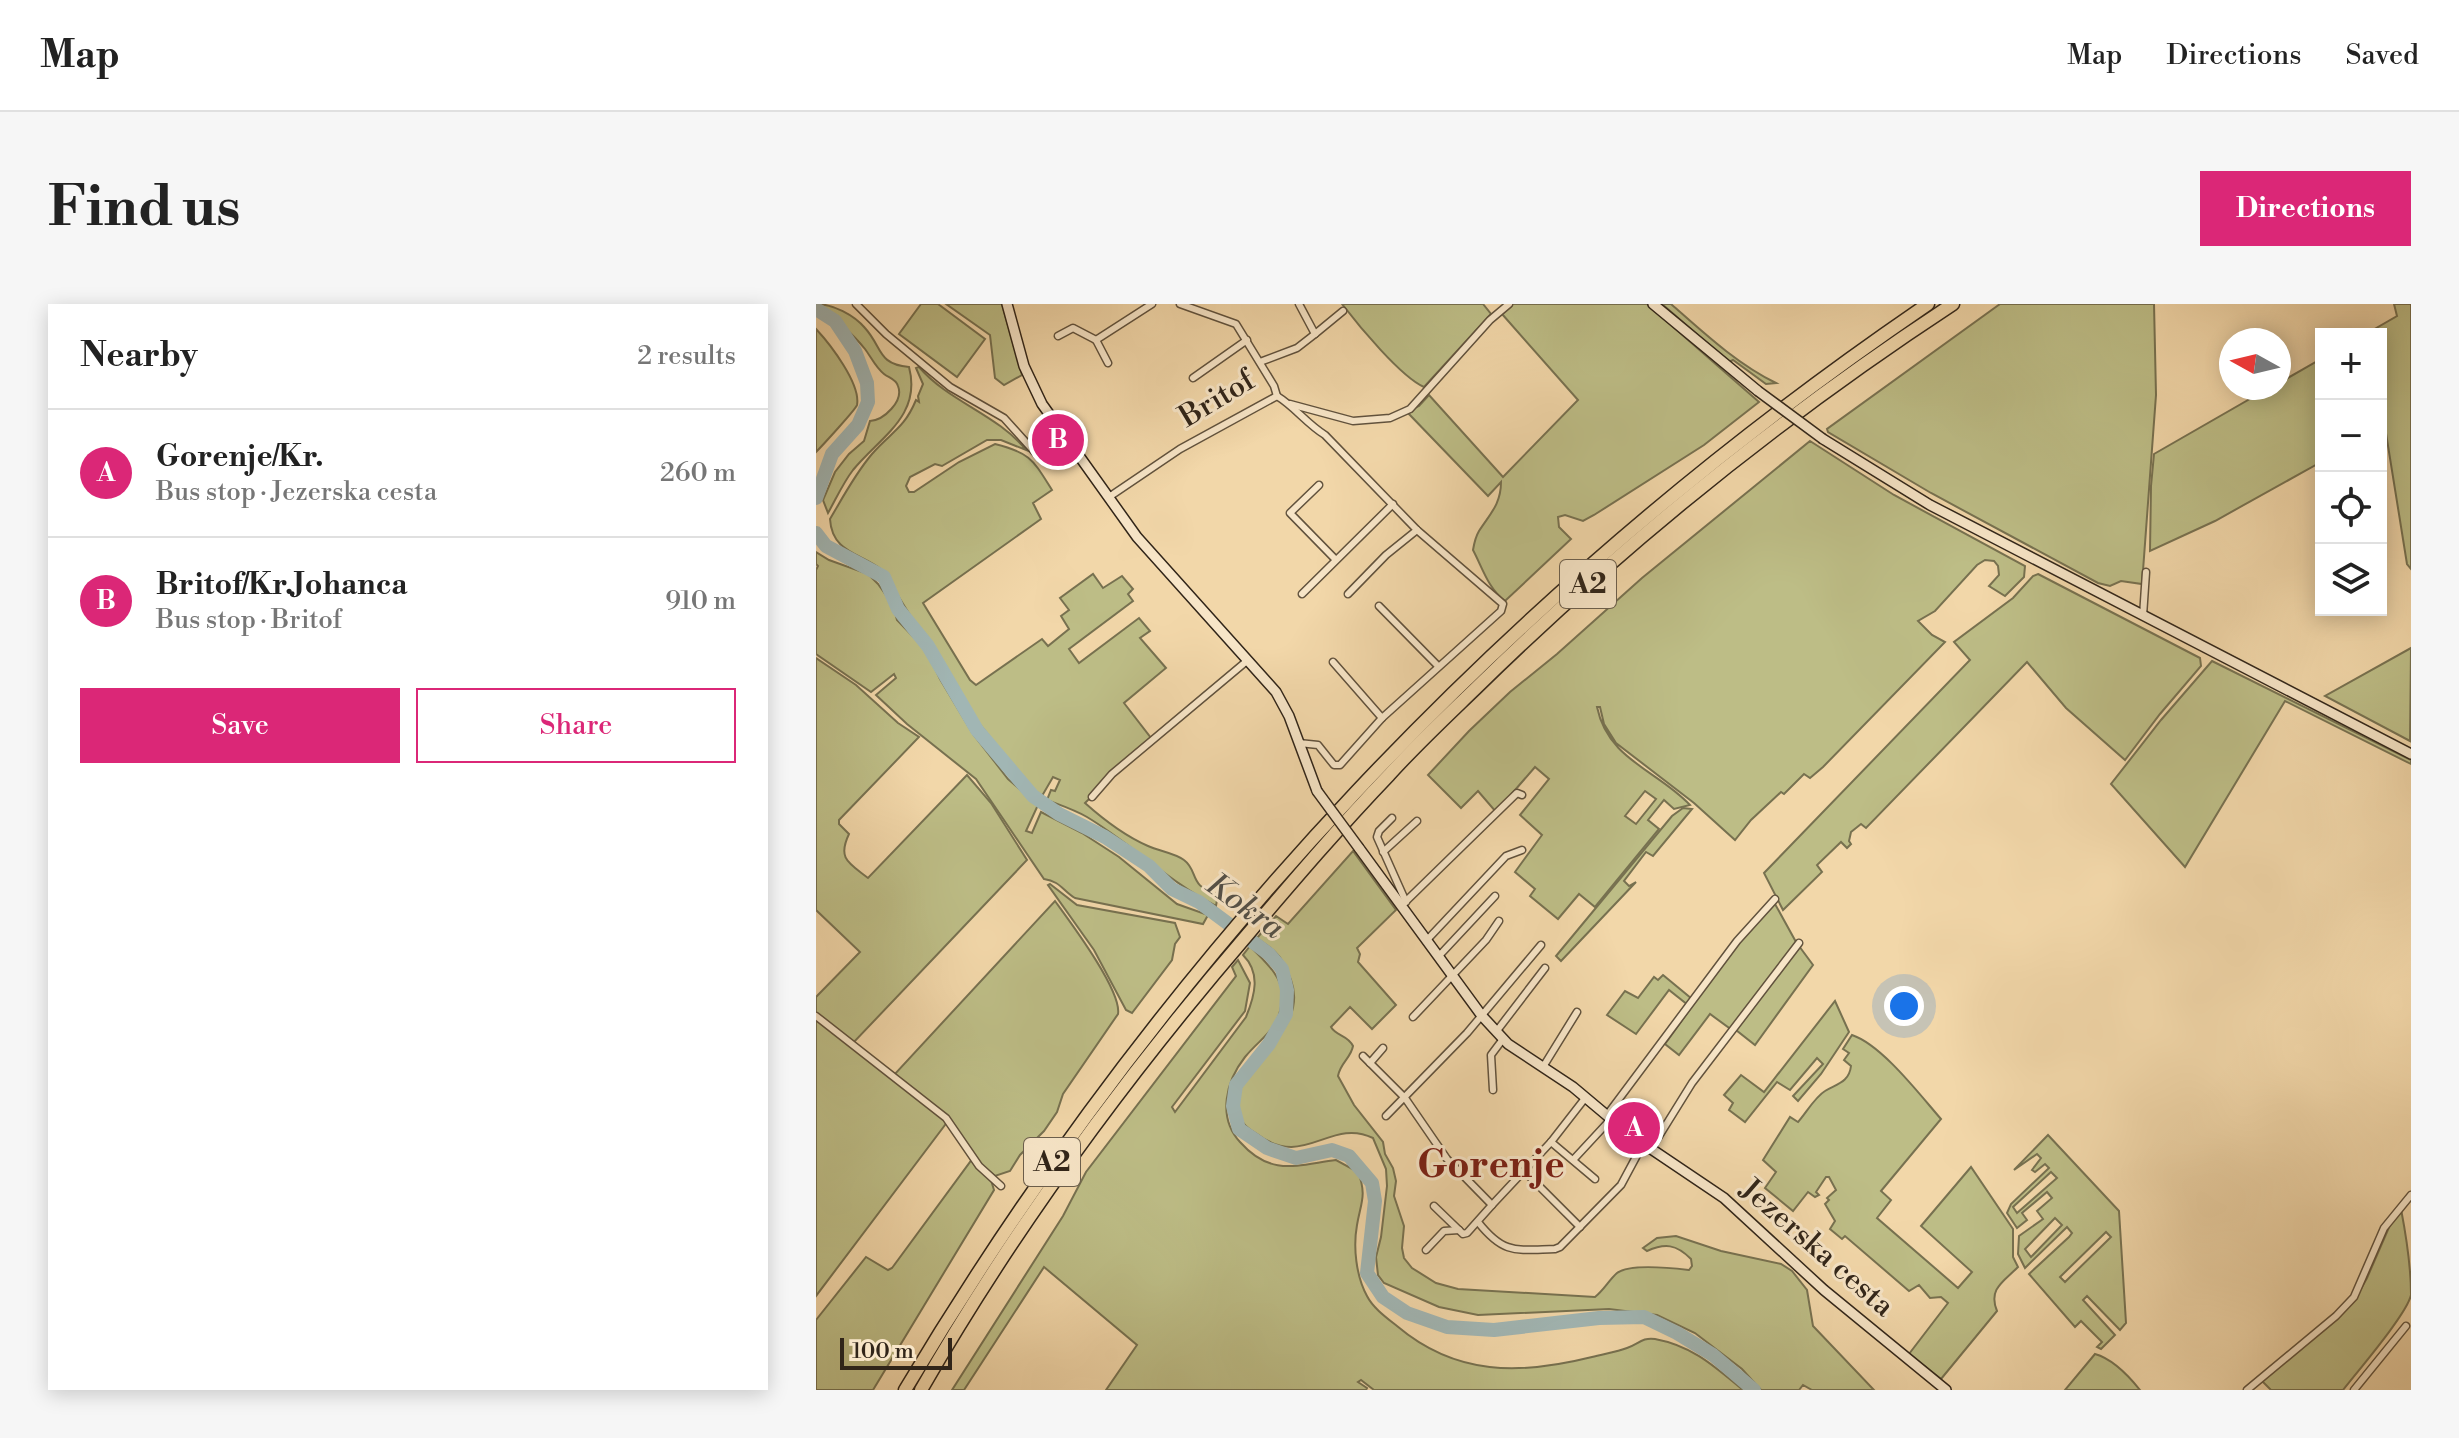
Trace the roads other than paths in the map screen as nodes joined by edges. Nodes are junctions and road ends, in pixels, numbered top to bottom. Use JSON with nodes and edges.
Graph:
{"nodes":[{"id":1,"x":856,"y":304,"type":"edge"},
{"id":2,"x":1007,"y":304,"type":"edge"},
{"id":3,"x":1152,"y":304,"type":"edge"},
{"id":4,"x":1180,"y":304,"type":"edge"},
{"id":5,"x":1299,"y":304,"type":"edge"},
{"id":6,"x":1509,"y":304,"type":"edge"},
{"id":7,"x":1653,"y":304,"type":"edge"},
{"id":8,"x":1928,"y":304,"type":"edge"},
{"id":9,"x":1953,"y":304,"type":"edge"},
{"id":10,"x":1343,"y":311,"type":"dead end"},
{"id":11,"x":1315,"y":334,"type":"junction"},
{"id":12,"x":1058,"y":336,"type":"dead end"},
{"id":13,"x":1096,"y":340,"type":"junction"},
{"id":14,"x":1247,"y":340,"type":"junction"},
{"id":15,"x":1260,"y":362,"type":"junction"},
{"id":16,"x":1108,"y":363,"type":"dead end"},
{"id":17,"x":1193,"y":378,"type":"dead end"},
{"id":18,"x":1277,"y":396,"type":"junction"},
{"id":19,"x":1289,"y":404,"type":"junction"},
{"id":20,"x":1079,"y":454,"type":"junction"},
{"id":21,"x":1319,"y":485,"type":"dead end"},
{"id":22,"x":1109,"y":497,"type":"junction"},
{"id":23,"x":1393,"y":504,"type":"junction"},
{"id":24,"x":1417,"y":530,"type":"junction"},
{"id":25,"x":1335,"y":559,"type":"junction"},
{"id":26,"x":2146,"y":572,"type":"dead end"},
{"id":27,"x":1302,"y":594,"type":"dead end"},
{"id":28,"x":1348,"y":594,"type":"dead end"},
{"id":29,"x":1379,"y":606,"type":"dead end"},
{"id":30,"x":2143,"y":616,"type":"junction"},
{"id":31,"x":1248,"y":660,"type":"junction"},
{"id":32,"x":1333,"y":662,"type":"dead end"},
{"id":33,"x":1438,"y":666,"type":"junction"},
{"id":34,"x":1382,"y":718,"type":"junction"},
{"id":35,"x":1299,"y":743,"type":"junction"},
{"id":36,"x":2411,"y":754,"type":"edge"},
{"id":37,"x":1522,"y":795,"type":"dead end"},
{"id":38,"x":1092,"y":797,"type":"dead end"},
{"id":39,"x":1392,"y":818,"type":"dead end"},
{"id":40,"x":1417,"y":821,"type":"dead end"},
{"id":41,"x":1522,"y":850,"type":"dead end"},
{"id":42,"x":1383,"y":852,"type":"junction"},
{"id":43,"x":1495,"y":896,"type":"dead end"},
{"id":44,"x":1775,"y":899,"type":"dead end"},
{"id":45,"x":1403,"y":904,"type":"junction"},
{"id":46,"x":1499,"y":921,"type":"dead end"},
{"id":47,"x":1426,"y":941,"type":"junction"},
{"id":48,"x":1799,"y":943,"type":"dead end"},
{"id":49,"x":1541,"y":945,"type":"dead end"},
{"id":50,"x":1438,"y":957,"type":"junction"},
{"id":51,"x":1545,"y":968,"type":"dead end"},
{"id":52,"x":1453,"y":975,"type":"junction"},
{"id":53,"x":1577,"y":1012,"type":"dead end"},
{"id":54,"x":816,"y":1016,"type":"edge"},
{"id":55,"x":1482,"y":1016,"type":"junction"},
{"id":56,"x":1413,"y":1017,"type":"dead end"},
{"id":57,"x":1499,"y":1036,"type":"junction"},
{"id":58,"x":1383,"y":1048,"type":"dead end"},
{"id":59,"x":1363,"y":1056,"type":"dead end"},
{"id":60,"x":1370,"y":1063,"type":"junction"},
{"id":61,"x":1543,"y":1067,"type":"junction"},
{"id":62,"x":1493,"y":1090,"type":"dead end"},
{"id":63,"x":1586,"y":1097,"type":"junction"},
{"id":64,"x":1405,"y":1098,"type":"junction"},
{"id":65,"x":1386,"y":1116,"type":"dead end"},
{"id":66,"x":1609,"y":1117,"type":"junction"},
{"id":67,"x":1551,"y":1142,"type":"junction"},
{"id":68,"x":1647,"y":1146,"type":"junction"},
{"id":69,"x":1573,"y":1160,"type":"junction"},
{"id":70,"x":1524,"y":1171,"type":"junction"},
{"id":71,"x":1595,"y":1179,"type":"dead end"},
{"id":72,"x":1001,"y":1186,"type":"dead end"},
{"id":73,"x":2411,"y":1195,"type":"edge"},
{"id":74,"x":1492,"y":1205,"type":"junction"},
{"id":75,"x":1434,"y":1206,"type":"dead end"},
{"id":76,"x":1478,"y":1222,"type":"junction"},
{"id":77,"x":1580,"y":1227,"type":"junction"},
{"id":78,"x":1459,"y":1230,"type":"junction"},
{"id":79,"x":1426,"y":1250,"type":"dead end"},
{"id":80,"x":2406,"y":1326,"type":"dead end"},
{"id":81,"x":905,"y":1390,"type":"edge"},
{"id":82,"x":921,"y":1390,"type":"edge"},
{"id":83,"x":1946,"y":1390,"type":"edge"},
{"id":84,"x":2247,"y":1390,"type":"edge"},
{"id":85,"x":2354,"y":1390,"type":"edge"}],
"edges":[{"from":1,"to":20,"type":"street"},
{"from":2,"to":20,"type":"street"},
{"from":3,"to":13,"type":"street"},
{"from":4,"to":14,"type":"street","name":"Britof"},
{"from":5,"to":11,"type":"street"},
{"from":6,"to":19,"type":"street"},
{"from":7,"to":30,"type":"street","bridge":true},
{"from":8,"to":81,"type":"highway","number":"A2"},
{"from":9,"to":82,"type":"highway","number":"A2"},
{"from":10,"to":11,"type":"street"},
{"from":11,"to":15,"type":"street"},
{"from":12,"to":13,"type":"street"},
{"from":13,"to":16,"type":"street"},
{"from":14,"to":15,"type":"street","name":"Britof"},
{"from":14,"to":17,"type":"street"},
{"from":15,"to":18,"type":"street","name":"Britof"},
{"from":18,"to":19,"type":"street"},
{"from":18,"to":22,"type":"street","name":"Britof"},
{"from":19,"to":23,"type":"street"},
{"from":20,"to":22,"type":"street"},
{"from":21,"to":25,"type":"street"},
{"from":22,"to":31,"type":"street"},
{"from":23,"to":24,"type":"street"},
{"from":23,"to":25,"type":"street"},
{"from":24,"to":28,"type":"street"},
{"from":24,"to":33,"type":"street"},
{"from":25,"to":27,"type":"street"},
{"from":26,"to":30,"type":"street"},
{"from":29,"to":33,"type":"street"},
{"from":30,"to":36,"type":"street"},
{"from":31,"to":35,"type":"street","name":"Jezerska cesta"},
{"from":31,"to":38,"type":"street"},
{"from":32,"to":34,"type":"street"},
{"from":33,"to":34,"type":"street"},
{"from":34,"to":35,"type":"street"},
{"from":35,"to":45,"type":"street","name":"Jezerska cesta","bridge":true},
{"from":37,"to":45,"type":"street"},
{"from":39,"to":42,"type":"street"},
{"from":40,"to":42,"type":"street"},
{"from":41,"to":47,"type":"street"},
{"from":42,"to":45,"type":"street"},
{"from":43,"to":50,"type":"street"},
{"from":44,"to":66,"type":"street"},
{"from":45,"to":47,"type":"street","name":"Jezerska cesta"},
{"from":46,"to":52,"type":"street"},
{"from":47,"to":50,"type":"street","name":"Jezerska cesta"},
{"from":48,"to":68,"type":"street"},
{"from":49,"to":55,"type":"street"},
{"from":50,"to":52,"type":"street","name":"Jezerska cesta"},
{"from":51,"to":57,"type":"street"},
{"from":52,"to":55,"type":"street","name":"Jezerska cesta"},
{"from":52,"to":56,"type":"street"},
{"from":53,"to":61,"type":"street"},
{"from":54,"to":72,"type":"street"},
{"from":55,"to":57,"type":"street","name":"Jezerska cesta"},
{"from":55,"to":64,"type":"street"},
{"from":57,"to":61,"type":"street","name":"Jezerska cesta"},
{"from":57,"to":62,"type":"street"},
{"from":58,"to":60,"type":"street"},
{"from":59,"to":60,"type":"street"},
{"from":60,"to":64,"type":"street"},
{"from":61,"to":63,"type":"street","name":"Jezerska cesta"},
{"from":63,"to":66,"type":"street","name":"Jezerska cesta"},
{"from":63,"to":67,"type":"street"},
{"from":64,"to":65,"type":"street"},
{"from":64,"to":74,"type":"street"},
{"from":66,"to":68,"type":"street","name":"Jezerska cesta"},
{"from":66,"to":69,"type":"street"},
{"from":67,"to":69,"type":"street"},
{"from":67,"to":70,"type":"street"},
{"from":68,"to":77,"type":"street"},
{"from":68,"to":83,"type":"street","name":"Jezerska cesta"},
{"from":69,"to":71,"type":"street"},
{"from":70,"to":74,"type":"street"},
{"from":70,"to":77,"type":"street"},
{"from":73,"to":84,"type":"street"},
{"from":74,"to":76,"type":"street"},
{"from":75,"to":78,"type":"street"},
{"from":76,"to":77,"type":"street"},
{"from":76,"to":78,"type":"street"},
{"from":78,"to":79,"type":"street"},
{"from":80,"to":85,"type":"street"}]}
